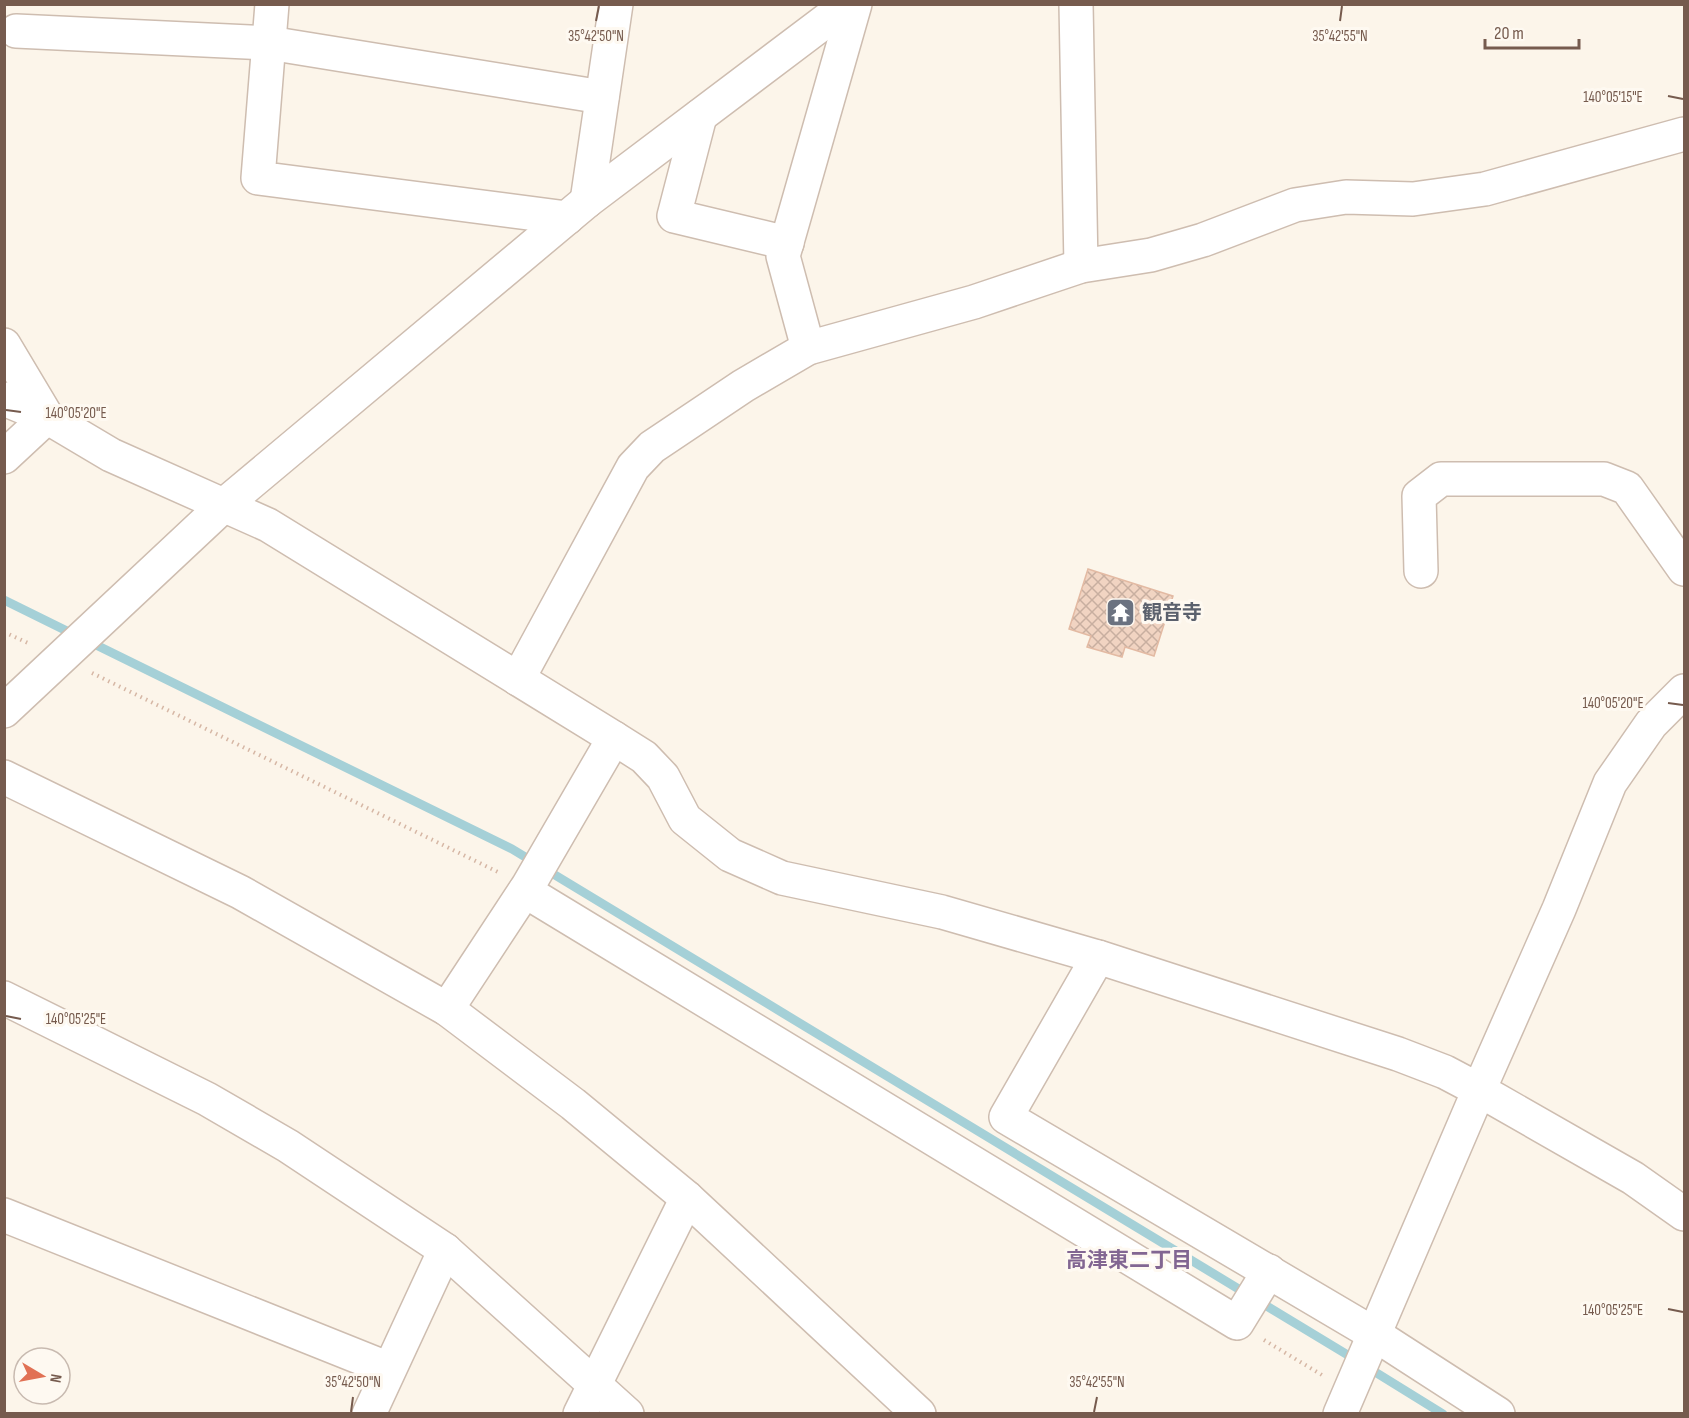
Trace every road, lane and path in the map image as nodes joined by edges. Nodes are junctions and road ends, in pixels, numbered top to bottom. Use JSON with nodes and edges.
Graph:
{"nodes":[{"id":1,"x":272,"y":4,"type":"edge"},
{"id":2,"x":616,"y":4,"type":"edge"},
{"id":3,"x":1076,"y":4,"type":"edge"},
{"id":4,"x":839,"y":8,"type":"edge"},
{"id":5,"x":16,"y":31,"type":"dead end"},
{"id":6,"x":269,"y":43,"type":"junction"},
{"id":7,"x":602,"y":98,"type":"junction"},
{"id":8,"x":700,"y":116,"type":"junction"},
{"id":9,"x":1684,"y":134,"type":"edge"},
{"id":10,"x":577,"y":210,"type":"junction"},
{"id":11,"x":787,"y":243,"type":"junction"},
{"id":12,"x":1081,"y":266,"type":"junction"},
{"id":13,"x":4,"y":345,"type":"edge"},
{"id":14,"x":808,"y":348,"type":"junction"},
{"id":15,"x":4,"y":399,"type":"edge"},
{"id":16,"x":47,"y":417,"type":"junction"},
{"id":17,"x":4,"y":457,"type":"edge"},
{"id":18,"x":224,"y":506,"type":"junction"},
{"id":19,"x":1684,"y":569,"type":"edge"},
{"id":20,"x":1421,"y":571,"type":"dead end"},
{"id":21,"x":4,"y":632,"type":"edge"},
{"id":22,"x":34,"y":646,"type":"dead end"},
{"id":23,"x":76,"y":662,"type":"junction"},
{"id":24,"x":518,"y":679,"type":"junction"},
{"id":25,"x":1684,"y":691,"type":"edge"},
{"id":26,"x":4,"y":711,"type":"edge"},
{"id":27,"x":614,"y":738,"type":"junction"},
{"id":28,"x":4,"y":777,"type":"edge"},
{"id":29,"x":528,"y":886,"type":"junction"},
{"id":30,"x":1098,"y":957,"type":"junction"},
{"id":31,"x":4,"y":998,"type":"edge"},
{"id":32,"x":447,"y":1009,"type":"junction"},
{"id":33,"x":1479,"y":1090,"type":"junction"},
{"id":34,"x":687,"y":1198,"type":"junction"},
{"id":35,"x":1684,"y":1214,"type":"edge"},
{"id":36,"x":4,"y":1215,"type":"edge"},
{"id":37,"x":445,"y":1250,"type":"junction"},
{"id":38,"x":1269,"y":1271,"type":"junction"},
{"id":39,"x":1237,"y":1323,"type":"junction"},
{"id":40,"x":1372,"y":1339,"type":"junction"},
{"id":41,"x":389,"y":1370,"type":"junction"},
{"id":42,"x":1342,"y":1381,"type":"junction"},
{"id":43,"x":596,"y":1384,"type":"junction"},
{"id":44,"x":369,"y":1413,"type":"edge"},
{"id":45,"x":580,"y":1413,"type":"edge"},
{"id":46,"x":627,"y":1413,"type":"edge"},
{"id":47,"x":919,"y":1413,"type":"edge"},
{"id":48,"x":1340,"y":1413,"type":"edge"},
{"id":49,"x":1498,"y":1413,"type":"edge"}],
"edges":[{"from":1,"to":6,"type":"street"},
{"from":2,"to":7,"type":"street"},
{"from":3,"to":12,"type":"street"},
{"from":4,"to":8,"type":"street"},
{"from":4,"to":11,"type":"street"},
{"from":5,"to":6,"type":"street"},
{"from":6,"to":7,"type":"street"},
{"from":6,"to":10,"type":"street"},
{"from":7,"to":10,"type":"street"},
{"from":8,"to":10,"type":"street"},
{"from":8,"to":11,"type":"street"},
{"from":9,"to":12,"type":"street"},
{"from":10,"to":18,"type":"street"},
{"from":11,"to":14,"type":"street"},
{"from":12,"to":14,"type":"street"},
{"from":13,"to":16,"type":"street"},
{"from":14,"to":24,"type":"street"},
{"from":15,"to":16,"type":"street"},
{"from":16,"to":17,"type":"street"},
{"from":16,"to":18,"type":"street"},
{"from":18,"to":23,"type":"street"},
{"from":18,"to":24,"type":"street"},
{"from":19,"to":20,"type":"street"},
{"from":21,"to":22,"type":"path"},
{"from":23,"to":26,"type":"street"},
{"from":23,"to":29,"type":"path"},
{"from":24,"to":27,"type":"street"},
{"from":25,"to":33,"type":"street"},
{"from":27,"to":29,"type":"street"},
{"from":27,"to":30,"type":"street"},
{"from":28,"to":32,"type":"street"},
{"from":29,"to":32,"type":"street"},
{"from":29,"to":39,"type":"street"},
{"from":30,"to":33,"type":"street"},
{"from":30,"to":38,"type":"street"},
{"from":31,"to":37,"type":"street"},
{"from":32,"to":34,"type":"street"},
{"from":33,"to":35,"type":"street"},
{"from":33,"to":40,"type":"street"},
{"from":34,"to":43,"type":"street"},
{"from":34,"to":47,"type":"street"},
{"from":36,"to":41,"type":"street"},
{"from":37,"to":41,"type":"street"},
{"from":37,"to":43,"type":"street"},
{"from":38,"to":39,"type":"street"},
{"from":38,"to":40,"type":"street"},
{"from":39,"to":42,"type":"path"},
{"from":40,"to":42,"type":"street"},
{"from":40,"to":49,"type":"street"},
{"from":41,"to":44,"type":"street"},
{"from":42,"to":48,"type":"street"},
{"from":43,"to":45,"type":"street"},
{"from":43,"to":46,"type":"street"}]}
